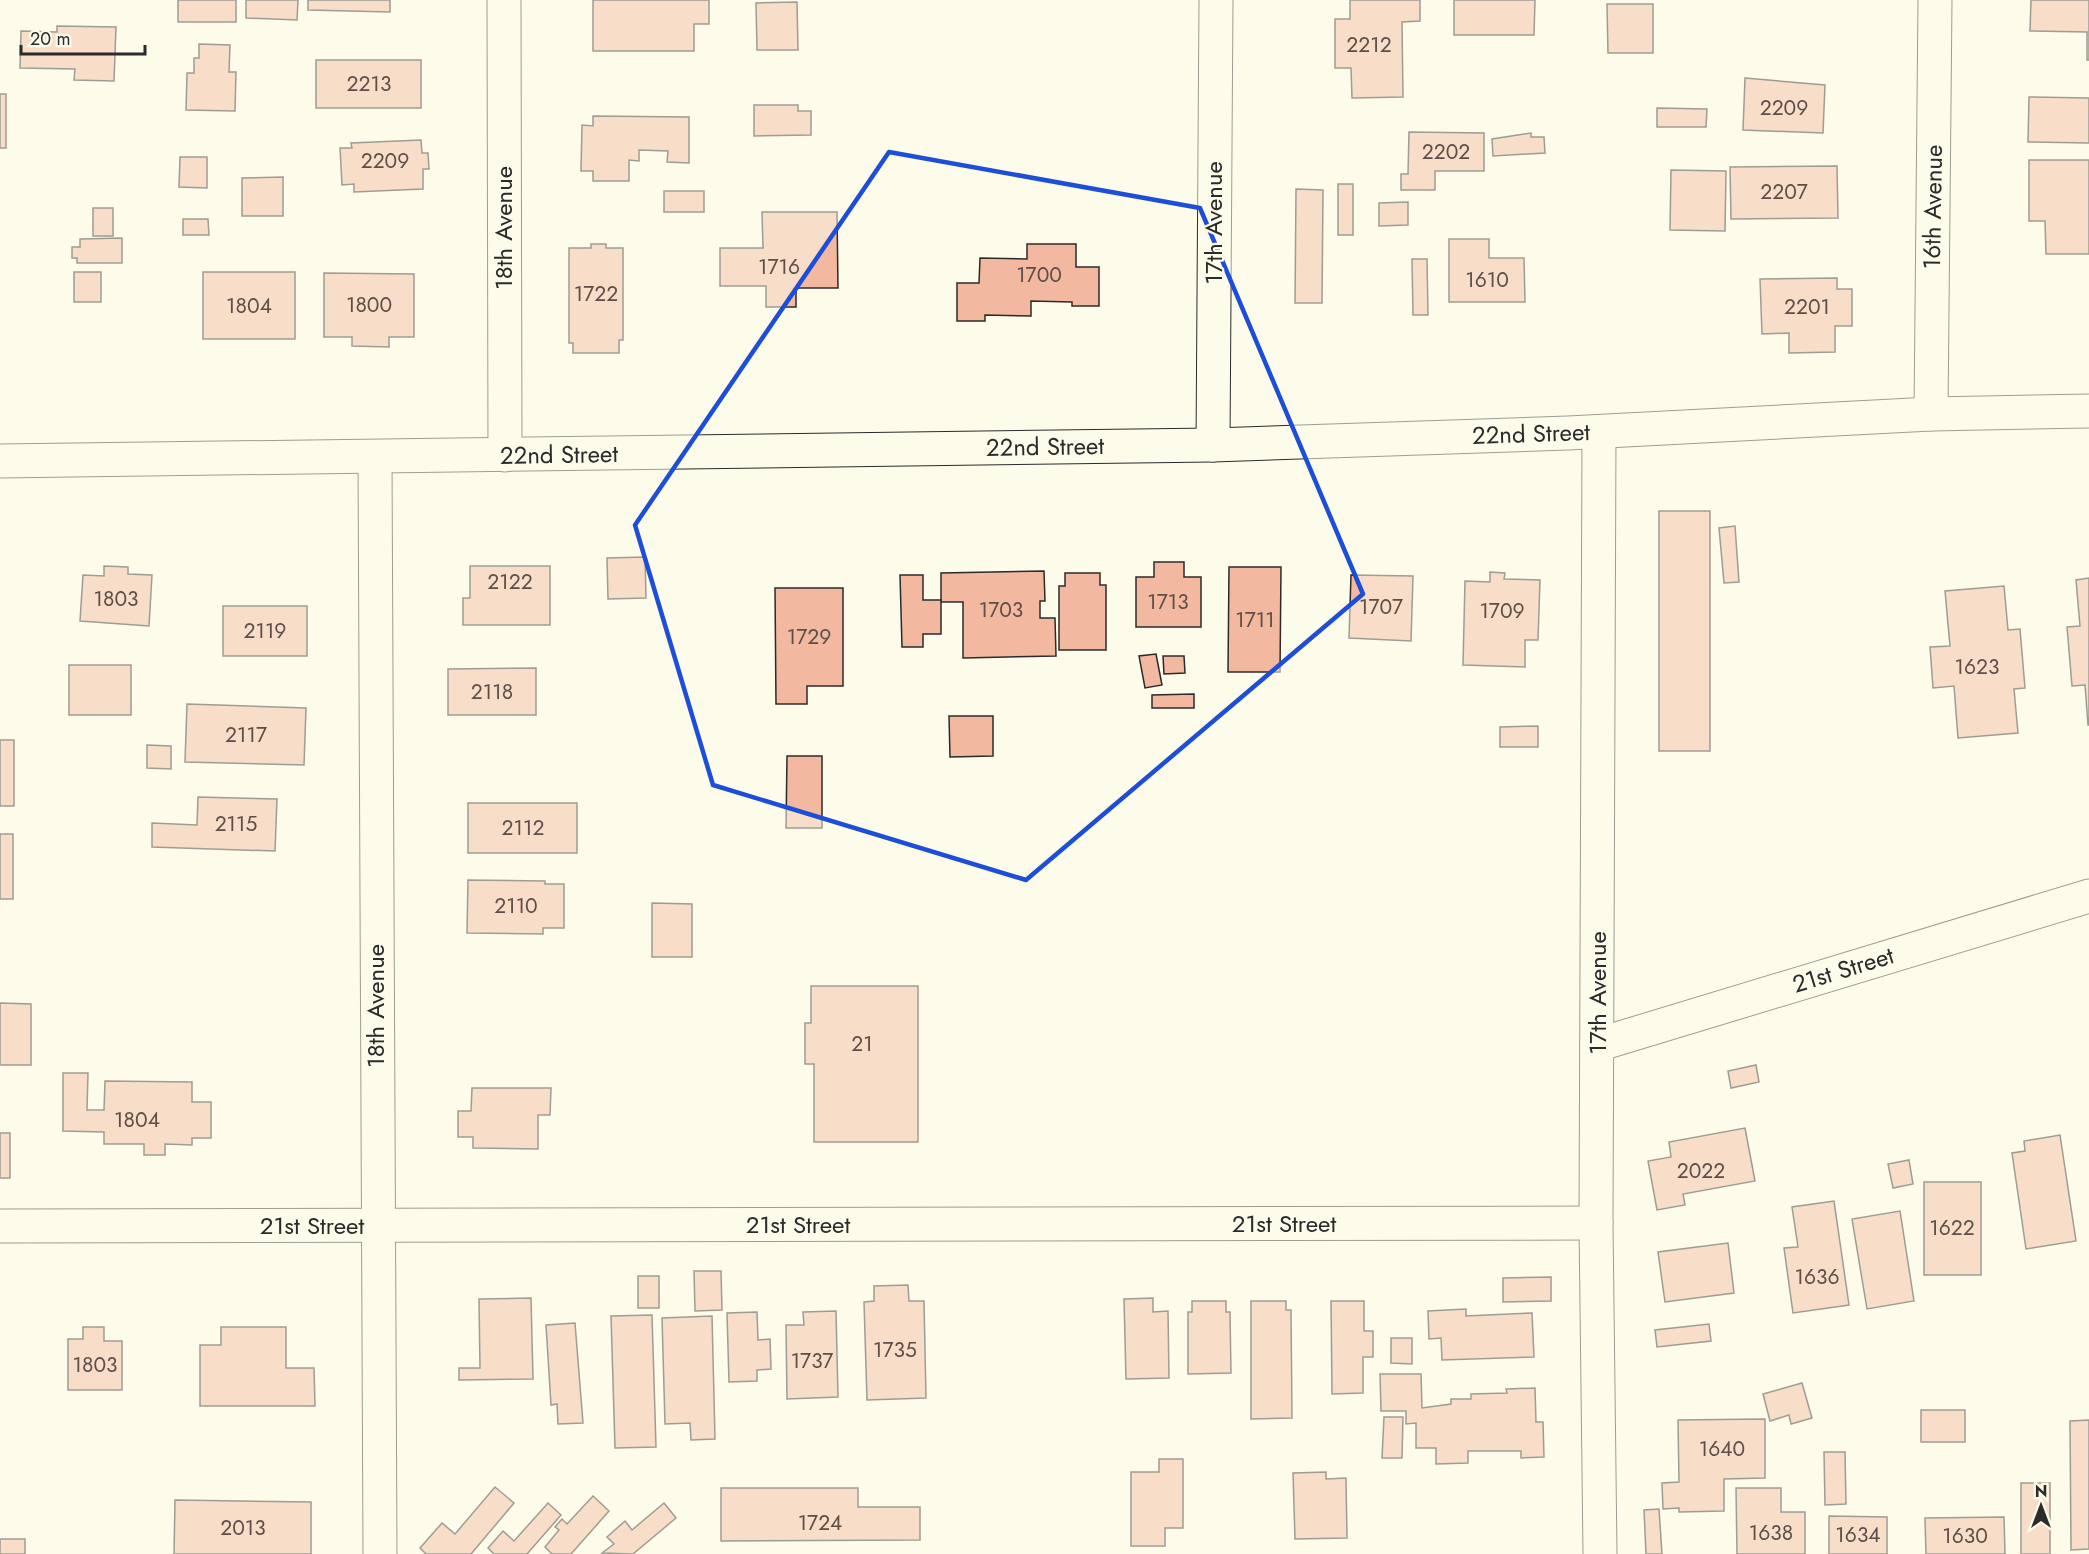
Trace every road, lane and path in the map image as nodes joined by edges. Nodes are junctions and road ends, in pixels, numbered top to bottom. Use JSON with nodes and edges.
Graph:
{"nodes":[{"id":1,"x":504,"y":0,"type":"edge"},
{"id":2,"x":1216,"y":0,"type":"edge"},
{"id":3,"x":1935,"y":0,"type":"edge"},
{"id":4,"x":2089,"y":411,"type":"edge"},
{"id":5,"x":1931,"y":414,"type":"junction"},
{"id":6,"x":1599,"y":432,"type":"junction"},
{"id":7,"x":1213,"y":445,"type":"junction"},
{"id":8,"x":505,"y":455,"type":"junction"},
{"id":9,"x":375,"y":458,"type":"junction"},
{"id":10,"x":0,"y":460,"type":"edge"},
{"id":11,"x":2089,"y":896,"type":"edge"},
{"id":12,"x":1598,"y":1045,"type":"junction"},
{"id":13,"x":1596,"y":1223,"type":"junction"},
{"id":14,"x":0,"y":1226,"type":"edge"},
{"id":15,"x":376,"y":1226,"type":"junction"},
{"id":16,"x":380,"y":1554,"type":"edge"},
{"id":17,"x":1600,"y":1554,"type":"edge"}],
"edges":[{"from":1,"to":8,"type":"street","name":"18th Avenue"},
{"from":2,"to":7,"type":"street","name":"17th Avenue"},
{"from":3,"to":5,"type":"street","name":"16th Avenue"},
{"from":4,"to":5,"type":"street","name":"22nd Street"},
{"from":5,"to":6,"type":"street","name":"22nd Street"},
{"from":6,"to":7,"type":"street","name":"22nd Street"},
{"from":6,"to":12,"type":"street","name":"17th Avenue"},
{"from":7,"to":8,"type":"street","name":"22nd Street"},
{"from":8,"to":9,"type":"street","name":"22nd Street"},
{"from":9,"to":10,"type":"street","name":"22nd Street"},
{"from":9,"to":15,"type":"street","name":"18th Avenue"},
{"from":11,"to":12,"type":"street","name":"21st Street"},
{"from":12,"to":13,"type":"street","name":"17th Avenue"},
{"from":13,"to":15,"type":"street","name":"21st Street"},
{"from":13,"to":17,"type":"street","name":"17th Avenue"},
{"from":14,"to":15,"type":"street","name":"21st Street"},
{"from":15,"to":16,"type":"street","name":"18th Avenue"}]}
